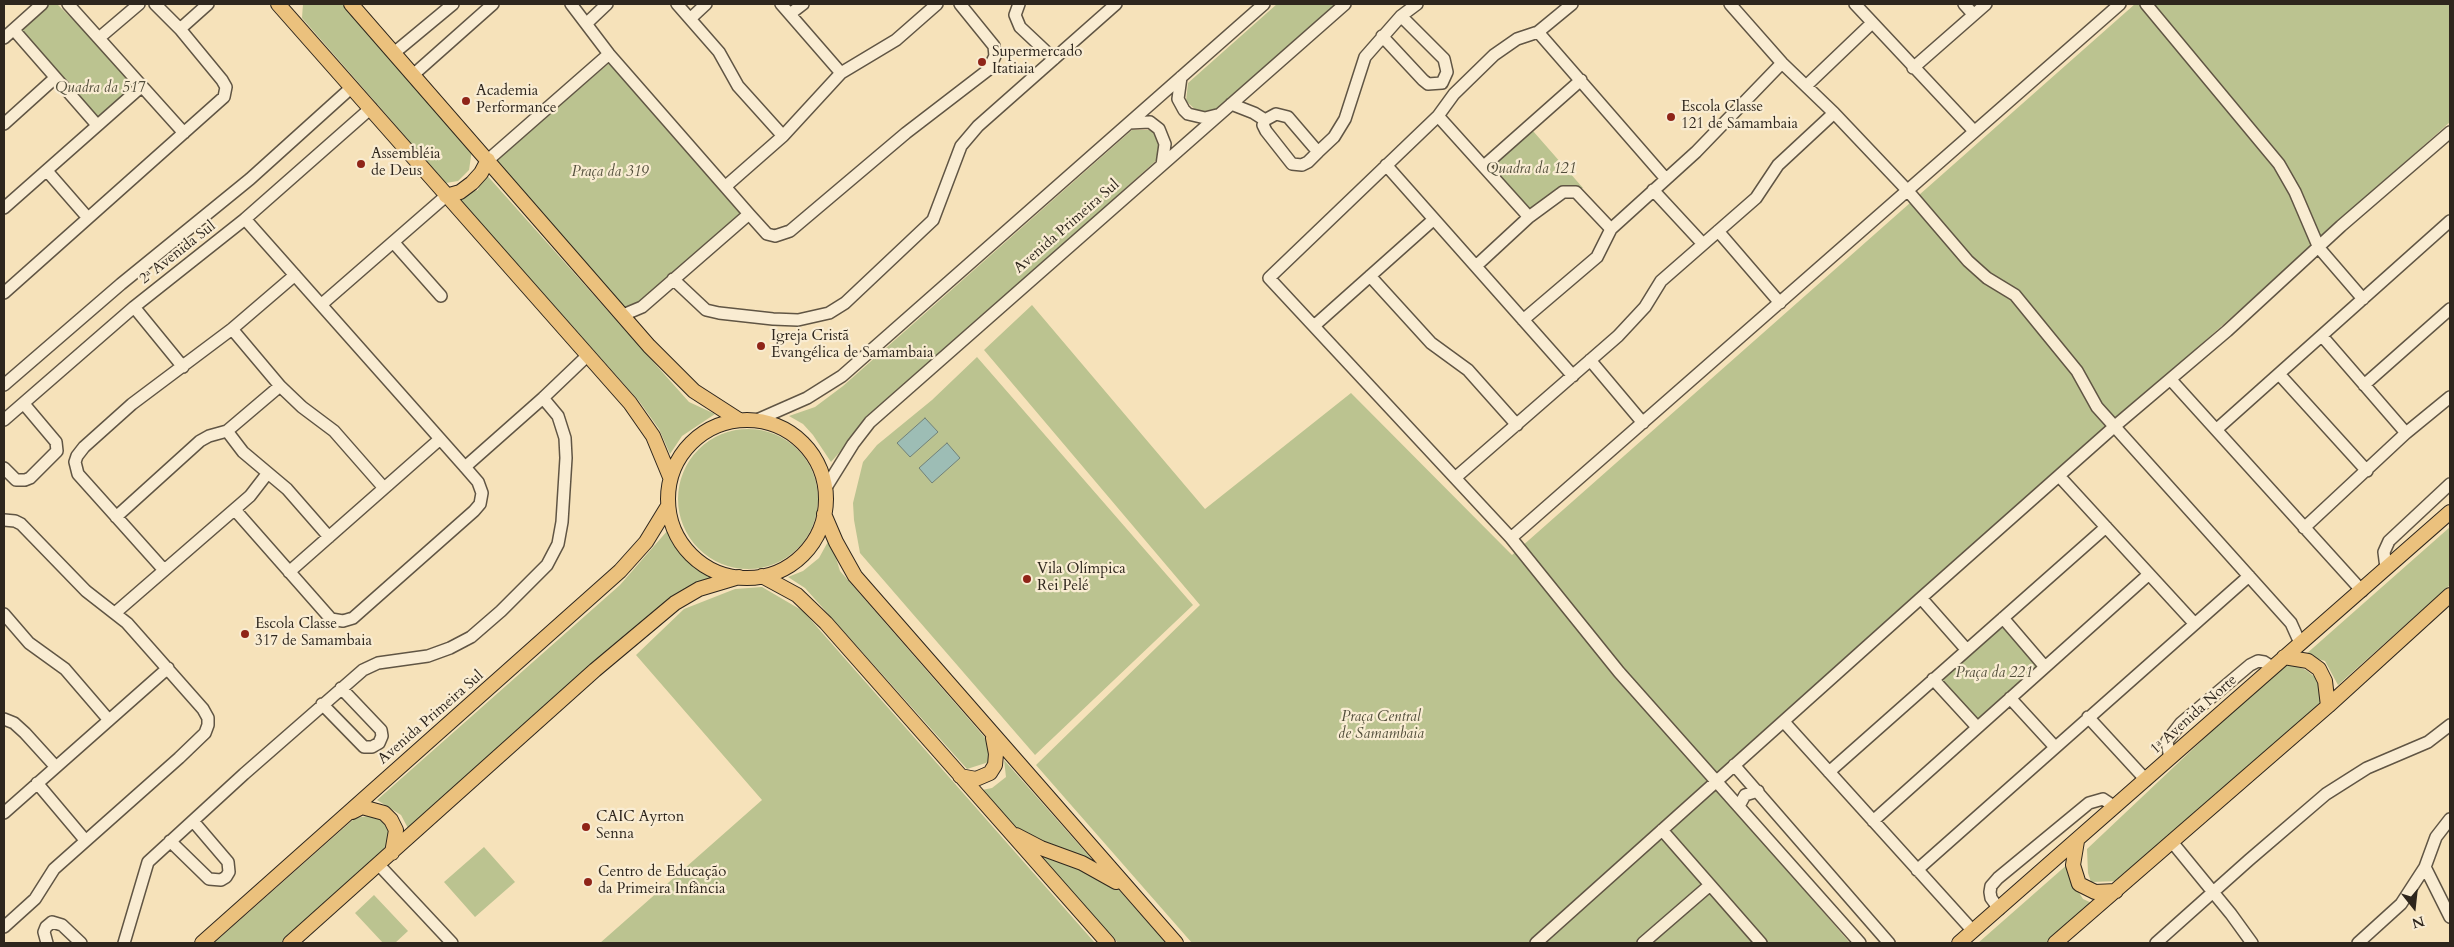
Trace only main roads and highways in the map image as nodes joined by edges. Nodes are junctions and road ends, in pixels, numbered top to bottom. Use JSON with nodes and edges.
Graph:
{"nodes":[{"id":1,"x":278,"y":4,"type":"edge"},
{"id":2,"x":352,"y":4,"type":"edge"},
{"id":3,"x":290,"y":9,"type":"edge"},
{"id":4,"x":488,"y":160,"type":"junction"},
{"id":5,"x":446,"y":196,"type":"junction"},
{"id":6,"x":738,"y":420,"type":"junction"},
{"id":7,"x":670,"y":477,"type":"junction"},
{"id":8,"x":668,"y":506,"type":"junction"},
{"id":9,"x":2450,"y":512,"type":"edge"},
{"id":10,"x":824,"y":514,"type":"junction"},
{"id":11,"x":762,"y":576,"type":"junction"},
{"id":12,"x":740,"y":577,"type":"junction"},
{"id":13,"x":2450,"y":595,"type":"edge"},
{"id":14,"x":2284,"y":657,"type":"junction"},
{"id":15,"x":2328,"y":706,"type":"junction"},
{"id":16,"x":992,"y":736,"type":"junction"},
{"id":17,"x":960,"y":776,"type":"junction"},
{"id":18,"x":345,"y":815,"type":"junction"},
{"id":19,"x":1008,"y":831,"type":"junction"},
{"id":20,"x":2078,"y":840,"type":"junction"},
{"id":21,"x":392,"y":853,"type":"junction"},
{"id":22,"x":1126,"y":888,"type":"junction"},
{"id":23,"x":2116,"y":891,"type":"junction"},
{"id":24,"x":202,"y":943,"type":"edge"},
{"id":25,"x":290,"y":943,"type":"edge"},
{"id":26,"x":1108,"y":943,"type":"edge"},
{"id":27,"x":1176,"y":943,"type":"edge"},
{"id":28,"x":1959,"y":943,"type":"edge"},
{"id":29,"x":2054,"y":943,"type":"edge"}],
"edges":[{"from":1,"to":3,"type":"main road"},
{"from":2,"to":4,"type":"main road"},
{"from":3,"to":5,"type":"main road"},
{"from":4,"to":5,"type":"main road"},
{"from":4,"to":6,"type":"main road"},
{"from":5,"to":7,"type":"main road"},
{"from":6,"to":7,"type":"main road"},
{"from":6,"to":10,"type":"main road"},
{"from":7,"to":8,"type":"main road"},
{"from":8,"to":12,"type":"main road"},
{"from":8,"to":18,"type":"main road","name":"Avenida Primeira Sul"},
{"from":9,"to":14,"type":"main road","name":"1ᵃ Avenida Norte"},
{"from":10,"to":11,"type":"main road"},
{"from":10,"to":16,"type":"main road"},
{"from":11,"to":12,"type":"main road"},
{"from":11,"to":17,"type":"main road"},
{"from":12,"to":21,"type":"main road"},
{"from":13,"to":15,"type":"main road"},
{"from":14,"to":15,"type":"main road"},
{"from":14,"to":20,"type":"main road","name":"1ᵃ Avenida Norte"},
{"from":15,"to":23,"type":"main road"},
{"from":16,"to":17,"type":"main road"},
{"from":16,"to":22,"type":"main road"},
{"from":17,"to":19,"type":"main road"},
{"from":18,"to":21,"type":"main road"},
{"from":18,"to":24,"type":"main road","name":"Avenida Primeira Sul"},
{"from":19,"to":22,"type":"main road"},
{"from":19,"to":26,"type":"main road"},
{"from":20,"to":23,"type":"main road"},
{"from":20,"to":28,"type":"main road","name":"1ᵃ Avenida Norte"},
{"from":21,"to":25,"type":"main road"},
{"from":22,"to":27,"type":"main road"},
{"from":23,"to":29,"type":"main road"}]}
